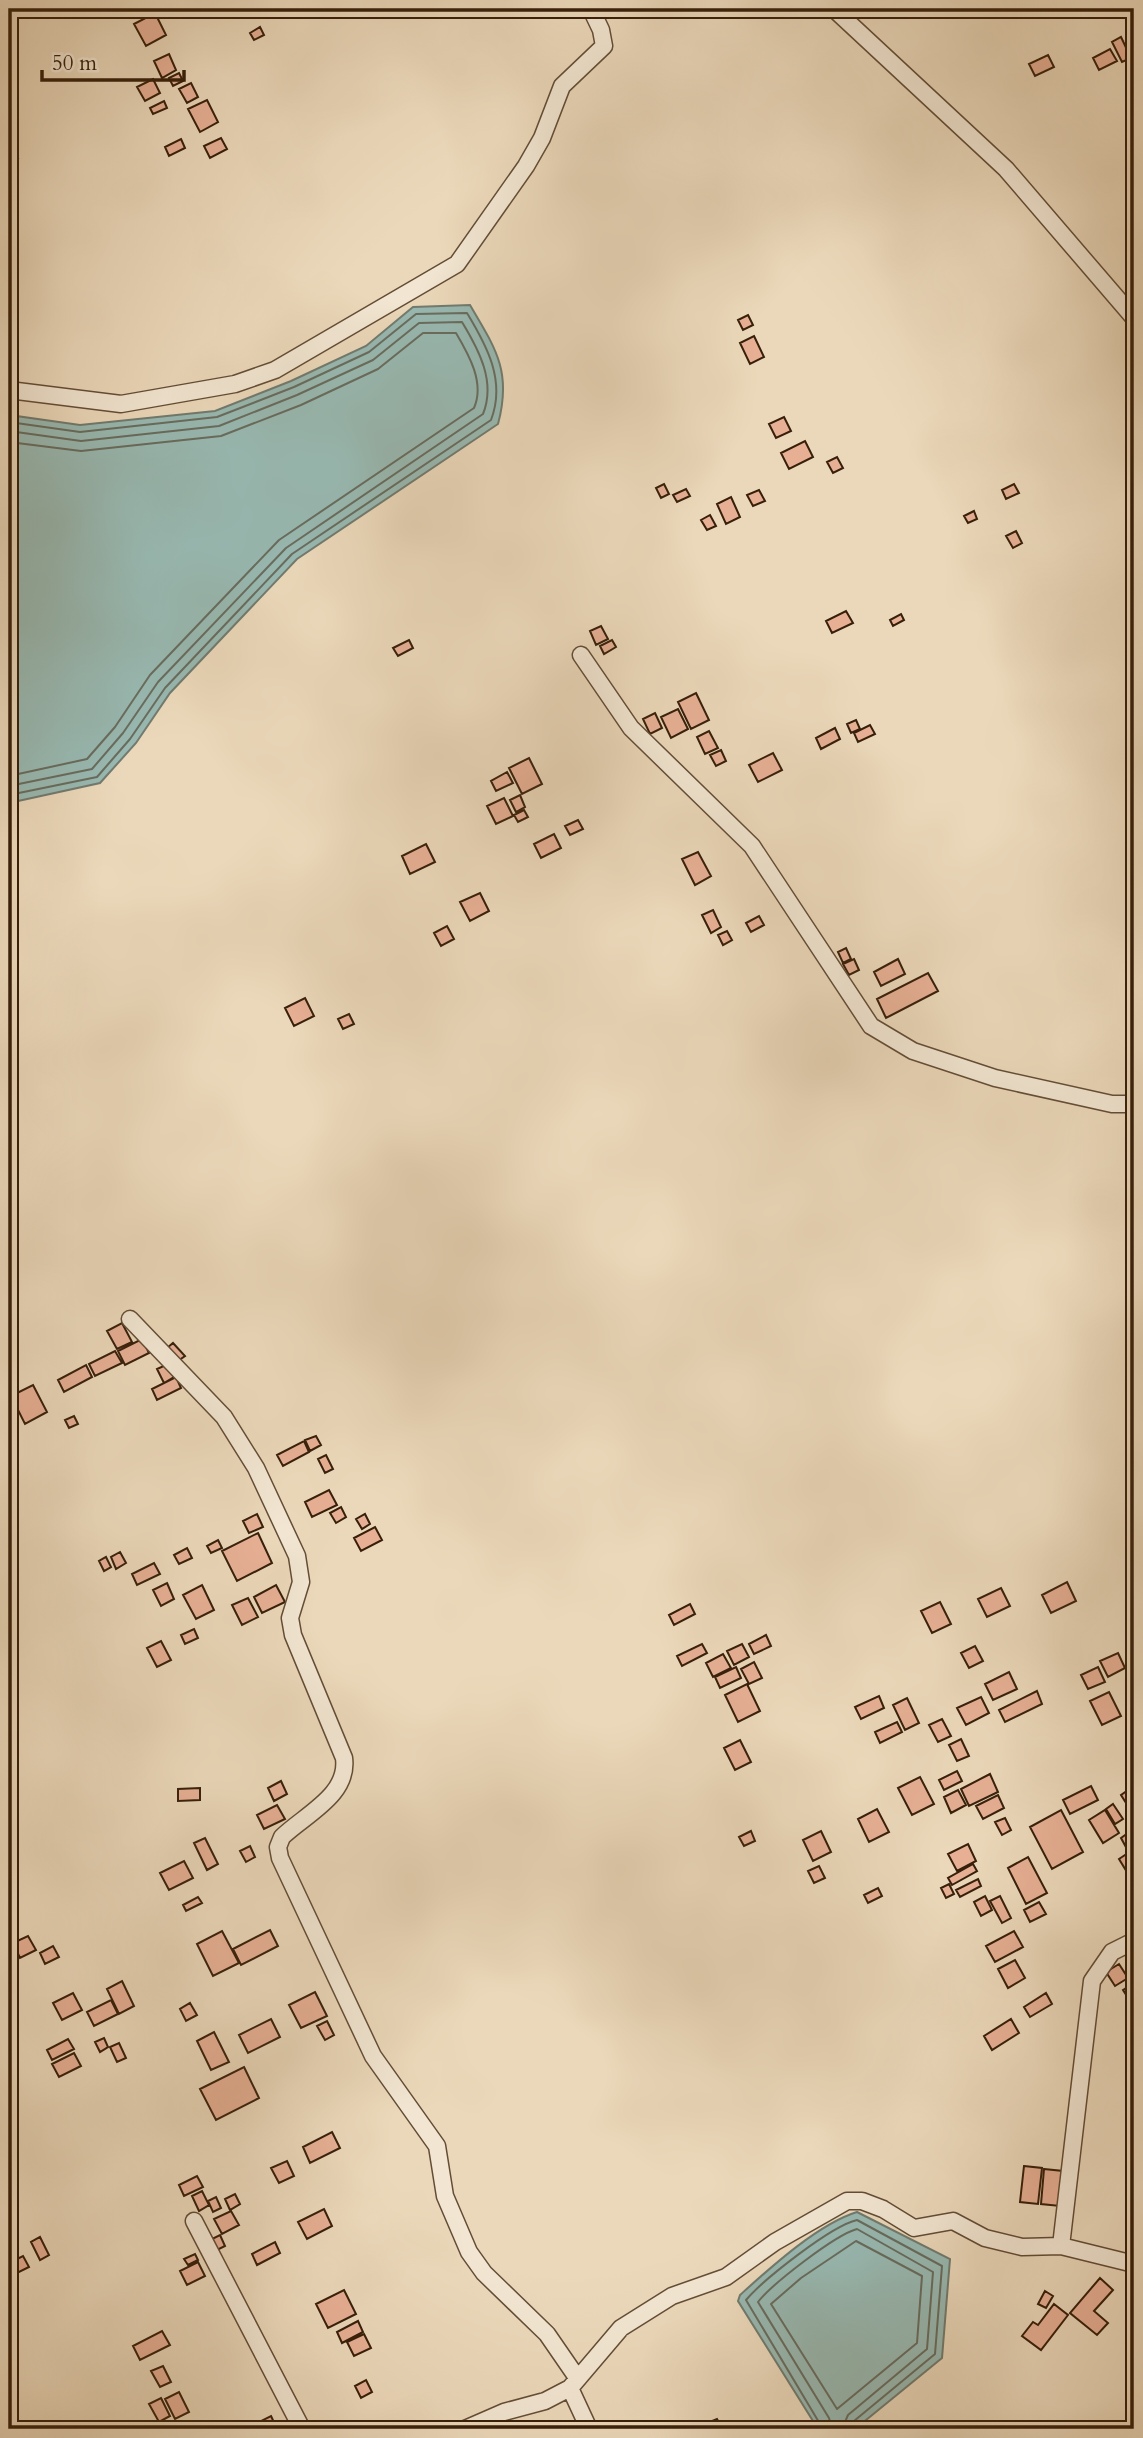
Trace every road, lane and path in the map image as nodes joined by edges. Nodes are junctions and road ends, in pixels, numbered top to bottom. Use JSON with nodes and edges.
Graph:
{"nodes":[{"id":1,"x":591,"y":9,"type":"edge"},
{"id":2,"x":834,"y":9,"type":"edge"},
{"id":3,"x":1134,"y":318,"type":"edge"},
{"id":4,"x":9,"y":390,"type":"edge"},
{"id":5,"x":581,"y":655,"type":"dead end"},
{"id":6,"x":1134,"y":1104,"type":"edge"},
{"id":7,"x":130,"y":1319,"type":"dead end"},
{"id":8,"x":1134,"y":1941,"type":"edge"},
{"id":9,"x":194,"y":2221,"type":"dead end"},
{"id":10,"x":1061,"y":2246,"type":"junction"},
{"id":11,"x":1134,"y":2264,"type":"edge"},
{"id":12,"x":574,"y":2384,"type":"junction"},
{"id":13,"x":302,"y":2429,"type":"edge"},
{"id":14,"x":465,"y":2429,"type":"edge"},
{"id":15,"x":589,"y":2429,"type":"edge"}],
"edges":[{"from":1,"to":4,"type":"street"},
{"from":2,"to":3,"type":"street"},
{"from":5,"to":6,"type":"street"},
{"from":7,"to":12,"type":"street"},
{"from":8,"to":10,"type":"street"},
{"from":9,"to":13,"type":"street"},
{"from":10,"to":11,"type":"street"},
{"from":10,"to":12,"type":"street"},
{"from":12,"to":14,"type":"street"},
{"from":12,"to":15,"type":"street"}]}
